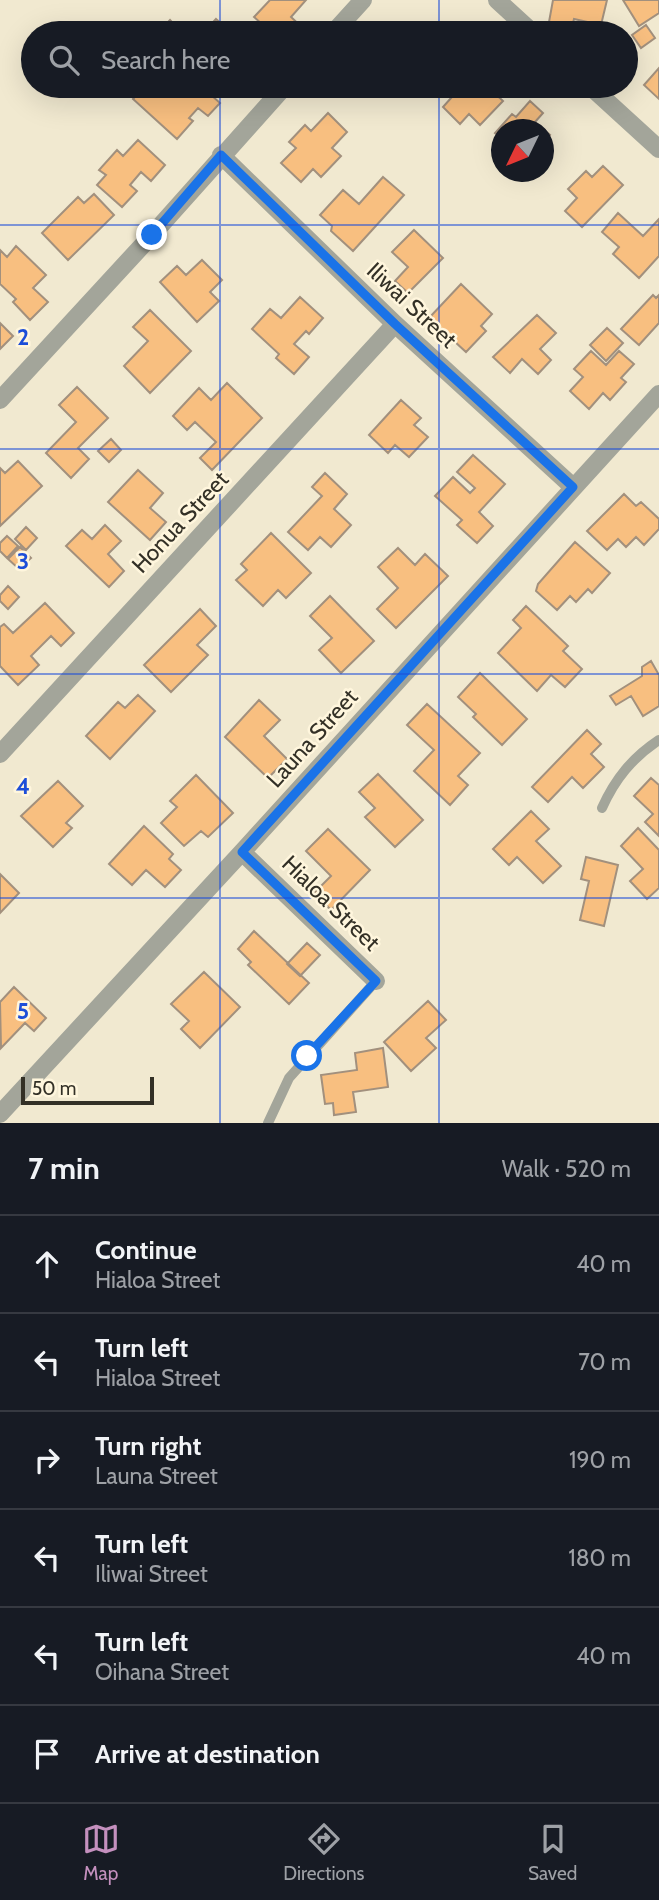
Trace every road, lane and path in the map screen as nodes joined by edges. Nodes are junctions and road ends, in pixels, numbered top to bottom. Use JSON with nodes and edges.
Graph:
{"nodes":[{"id":1,"x":363,"y":0,"type":"edge"},
{"id":2,"x":497,"y":0,"type":"edge"},
{"id":3,"x":343,"y":21,"type":"edge"},
{"id":4,"x":520,"y":21,"type":"edge"},
{"id":5,"x":274,"y":98,"type":"edge"},
{"id":6,"x":603,"y":98,"type":"edge"},
{"id":7,"x":659,"y":149,"type":"edge"},
{"id":8,"x":221,"y":155,"type":"junction"},
{"id":9,"x":395,"y":324,"type":"junction"},
{"id":10,"x":659,"y":394,"type":"edge"},
{"id":11,"x":0,"y":400,"type":"edge"},
{"id":12,"x":573,"y":487,"type":"junction"},
{"id":13,"x":659,"y":740,"type":"edge"},
{"id":14,"x":0,"y":754,"type":"edge"},
{"id":15,"x":602,"y":808,"type":"dead end"},
{"id":16,"x":242,"y":852,"type":"junction"},
{"id":17,"x":376,"y":981,"type":"joint"},
{"id":18,"x":0,"y":1114,"type":"edge"},
{"id":19,"x":268,"y":1123,"type":"edge"}],
"edges":[{"from":1,"to":3,"type":"street"},
{"from":2,"to":4,"type":"street"},
{"from":5,"to":8,"type":"street"},
{"from":6,"to":7,"type":"street"},
{"from":8,"to":9,"type":"street","name":"Iliwai Street"},
{"from":8,"to":11,"type":"street"},
{"from":9,"to":12,"type":"street","name":"Iliwai Street"},
{"from":9,"to":14,"type":"street","name":"Honua Street"},
{"from":10,"to":12,"type":"street","name":"Launa Street"},
{"from":12,"to":16,"type":"street","name":"Launa Street"},
{"from":13,"to":15,"type":"lane"},
{"from":16,"to":17,"type":"street","name":"Hialoa Street"},
{"from":16,"to":18,"type":"street","name":"Launa Street"},
{"from":17,"to":19,"type":"lane","name":"Hialoa Street"}]}
